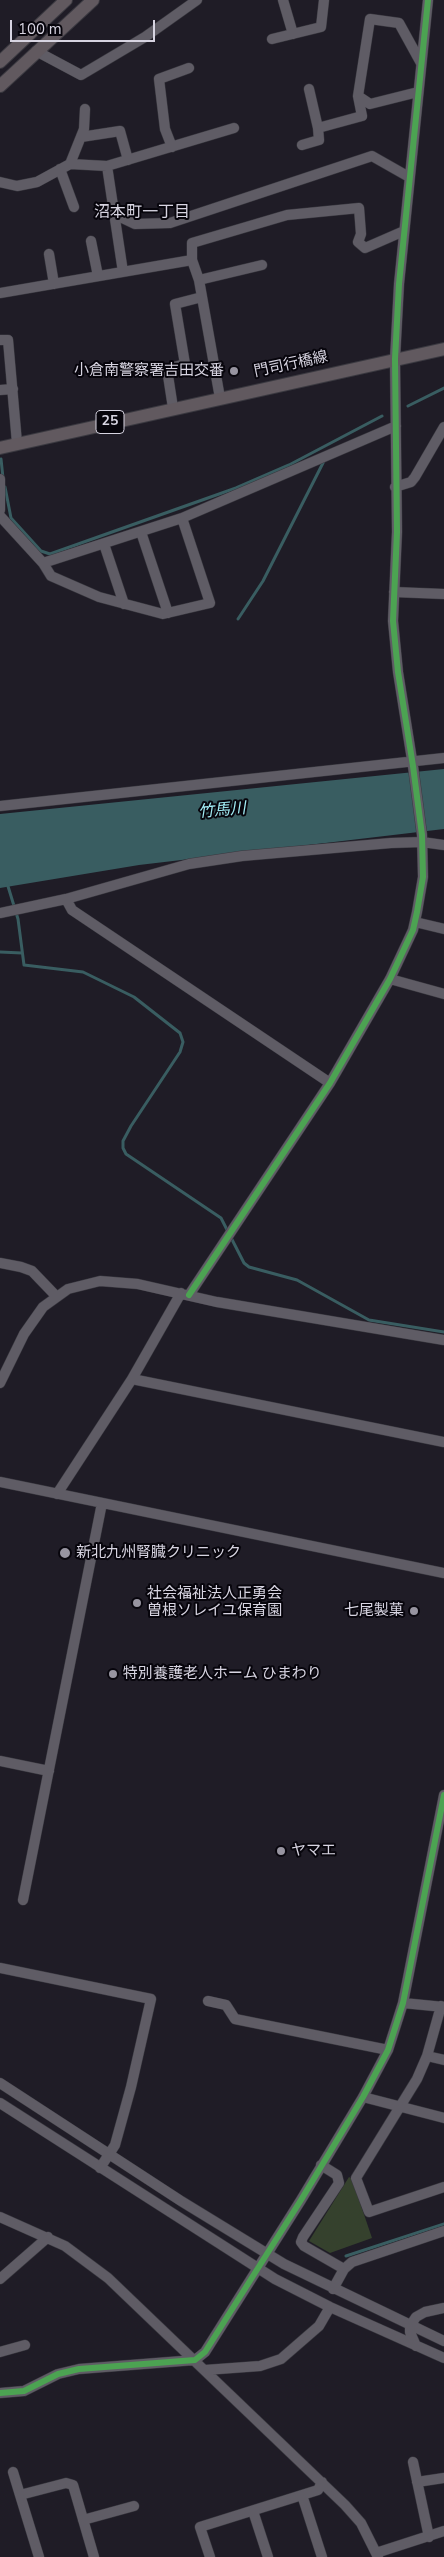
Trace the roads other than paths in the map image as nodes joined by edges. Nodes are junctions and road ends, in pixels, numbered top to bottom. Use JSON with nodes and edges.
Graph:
{"nodes":[{"id":1,"x":93,"y":0,"type":"edge"},
{"id":2,"x":197,"y":0,"type":"edge"},
{"id":3,"x":284,"y":0,"type":"edge"},
{"id":4,"x":324,"y":0,"type":"edge"},
{"id":5,"x":428,"y":0,"type":"edge"},
{"id":6,"x":64,"y":1,"type":"edge"},
{"id":7,"x":77,"y":15,"type":"junction"},
{"id":8,"x":293,"y":34,"type":"junction"},
{"id":9,"x":272,"y":39,"type":"dead end"},
{"id":10,"x":36,"y":51,"type":"junction"},
{"id":11,"x":0,"y":62,"type":"edge"},
{"id":12,"x":421,"y":63,"type":"junction"},
{"id":13,"x":188,"y":68,"type":"dead end"},
{"id":14,"x":0,"y":86,"type":"edge"},
{"id":15,"x":309,"y":89,"type":"dead end"},
{"id":16,"x":418,"y":92,"type":"junction"},
{"id":17,"x":358,"y":96,"type":"junction"},
{"id":18,"x":85,"y":109,"type":"dead end"},
{"id":19,"x":234,"y":128,"type":"dead end"},
{"id":20,"x":318,"y":128,"type":"junction"},
{"id":21,"x":81,"y":137,"type":"junction"},
{"id":22,"x":302,"y":145,"type":"dead end"},
{"id":23,"x":172,"y":147,"type":"junction"},
{"id":24,"x":128,"y":160,"type":"junction"},
{"id":25,"x":70,"y":164,"type":"junction"},
{"id":26,"x":107,"y":166,"type":"junction"},
{"id":27,"x":60,"y":169,"type":"junction"},
{"id":28,"x":409,"y":177,"type":"junction"},
{"id":29,"x":0,"y":182,"type":"edge"},
{"id":30,"x":74,"y":207,"type":"dead end"},
{"id":31,"x":114,"y":214,"type":"junction"},
{"id":32,"x":404,"y":231,"type":"junction"},
{"id":33,"x":92,"y":240,"type":"dead end"},
{"id":34,"x":49,"y":254,"type":"dead end"},
{"id":35,"x":192,"y":260,"type":"junction"},
{"id":36,"x":262,"y":265,"type":"dead end"},
{"id":37,"x":123,"y":272,"type":"junction"},
{"id":38,"x":98,"y":276,"type":"junction"},
{"id":39,"x":199,"y":280,"type":"junction"},
{"id":40,"x":54,"y":284,"type":"junction"},
{"id":41,"x":0,"y":294,"type":"edge"},
{"id":42,"x":202,"y":297,"type":"junction"},
{"id":43,"x":0,"y":340,"type":"edge"},
{"id":44,"x":444,"y":348,"type":"edge"},
{"id":45,"x":395,"y":359,"type":"junction"},
{"id":46,"x":12,"y":389,"type":"junction"},
{"id":47,"x":0,"y":390,"type":"edge"},
{"id":48,"x":220,"y":398,"type":"junction"},
{"id":49,"x":173,"y":408,"type":"junction"},
{"id":50,"x":396,"y":416,"type":"junction"},
{"id":51,"x":444,"y":427,"type":"edge"},
{"id":52,"x":17,"y":443,"type":"junction"},
{"id":53,"x":439,"y":443,"type":"edge"},
{"id":54,"x":0,"y":448,"type":"edge"},
{"id":55,"x":0,"y":479,"type":"edge"},
{"id":56,"x":395,"y":486,"type":"junction"},
{"id":57,"x":0,"y":510,"type":"edge"},
{"id":58,"x":0,"y":516,"type":"edge"},
{"id":59,"x":182,"y":518,"type":"junction"},
{"id":60,"x":141,"y":532,"type":"junction"},
{"id":61,"x":104,"y":544,"type":"junction"},
{"id":62,"x":43,"y":564,"type":"junction"},
{"id":63,"x":394,"y":592,"type":"junction"},
{"id":64,"x":444,"y":594,"type":"edge"},
{"id":65,"x":124,"y":604,"type":"junction"},
{"id":66,"x":168,"y":612,"type":"junction"},
{"id":67,"x":444,"y":758,"type":"edge"},
{"id":68,"x":413,"y":763,"type":"junction"},
{"id":69,"x":0,"y":806,"type":"edge"},
{"id":70,"x":422,"y":838,"type":"junction"},
{"id":71,"x":444,"y":845,"type":"edge"},
{"id":72,"x":66,"y":899,"type":"junction"},
{"id":73,"x":4,"y":912,"type":"edge"},
{"id":74,"x":415,"y":922,"type":"junction"},
{"id":75,"x":444,"y":929,"type":"edge"},
{"id":76,"x":390,"y":979,"type":"junction"},
{"id":77,"x":444,"y":994,"type":"edge"},
{"id":78,"x":330,"y":1083,"type":"junction"},
{"id":79,"x":0,"y":1263,"type":"edge"},
{"id":80,"x":185,"y":1294,"type":"junction"},
{"id":81,"x":56,"y":1296,"type":"junction"},
{"id":82,"x":444,"y":1340,"type":"edge"},
{"id":83,"x":132,"y":1380,"type":"junction"},
{"id":84,"x":0,"y":1384,"type":"edge"},
{"id":85,"x":444,"y":1442,"type":"edge"},
{"id":86,"x":0,"y":1482,"type":"edge"},
{"id":87,"x":57,"y":1494,"type":"junction"},
{"id":88,"x":102,"y":1503,"type":"junction"},
{"id":89,"x":444,"y":1573,"type":"edge"},
{"id":90,"x":0,"y":1761,"type":"edge"},
{"id":91,"x":49,"y":1771,"type":"junction"},
{"id":92,"x":444,"y":1795,"type":"edge"},
{"id":93,"x":24,"y":1900,"type":"dead end"},
{"id":94,"x":0,"y":1968,"type":"edge"},
{"id":95,"x":208,"y":2001,"type":"dead end"},
{"id":96,"x":403,"y":2003,"type":"junction"},
{"id":97,"x":443,"y":2007,"type":"edge"},
{"id":98,"x":388,"y":2050,"type":"junction"},
{"id":99,"x":427,"y":2056,"type":"junction"},
{"id":100,"x":444,"y":2060,"type":"edge"},
{"id":101,"x":0,"y":2083,"type":"edge"},
{"id":102,"x":363,"y":2097,"type":"junction"},
{"id":103,"x":0,"y":2103,"type":"edge"},
{"id":104,"x":400,"y":2108,"type":"junction"},
{"id":105,"x":444,"y":2118,"type":"edge"},
{"id":106,"x":109,"y":2154,"type":"junction"},
{"id":107,"x":321,"y":2165,"type":"junction"},
{"id":108,"x":100,"y":2168,"type":"junction"},
{"id":109,"x":444,"y":2187,"type":"edge"},
{"id":110,"x":0,"y":2216,"type":"edge"},
{"id":111,"x":444,"y":2231,"type":"edge"},
{"id":112,"x":48,"y":2237,"type":"junction"},
{"id":113,"x":267,"y":2254,"type":"junction"},
{"id":114,"x":344,"y":2268,"type":"junction"},
{"id":115,"x":258,"y":2269,"type":"junction"},
{"id":116,"x":0,"y":2279,"type":"edge"},
{"id":117,"x":333,"y":2289,"type":"junction"},
{"id":118,"x":330,"y":2307,"type":"junction"},
{"id":119,"x":444,"y":2308,"type":"edge"},
{"id":120,"x":410,"y":2326,"type":"junction"},
{"id":121,"x":444,"y":2341,"type":"edge"},
{"id":122,"x":25,"y":2345,"type":"dead end"},
{"id":123,"x":416,"y":2346,"type":"junction"},
{"id":124,"x":0,"y":2352,"type":"edge"},
{"id":125,"x":444,"y":2358,"type":"edge"},
{"id":126,"x":195,"y":2360,"type":"junction"},
{"id":127,"x":205,"y":2370,"type":"junction"},
{"id":128,"x":0,"y":2394,"type":"edge"},
{"id":129,"x":413,"y":2462,"type":"dead end"},
{"id":130,"x":14,"y":2472,"type":"dead end"},
{"id":131,"x":444,"y":2478,"type":"edge"},
{"id":132,"x":322,"y":2482,"type":"junction"},
{"id":133,"x":417,"y":2482,"type":"junction"},
{"id":134,"x":20,"y":2495,"type":"junction"},
{"id":135,"x":302,"y":2495,"type":"junction"},
{"id":136,"x":134,"y":2506,"type":"dead end"},
{"id":137,"x":253,"y":2511,"type":"junction"},
{"id":138,"x":83,"y":2520,"type":"junction"},
{"id":139,"x":444,"y":2531,"type":"edge"},
{"id":140,"x":429,"y":2537,"type":"junction"},
{"id":141,"x":377,"y":2555,"type":"edge"},
{"id":142,"x":38,"y":2557,"type":"edge"},
{"id":143,"x":94,"y":2557,"type":"edge"},
{"id":144,"x":210,"y":2557,"type":"edge"},
{"id":145,"x":268,"y":2557,"type":"edge"},
{"id":146,"x":322,"y":2557,"type":"edge"}],
"edges":[{"from":1,"to":7,"type":"main road"},
{"from":2,"to":10,"type":"street"},
{"from":3,"to":8,"type":"street"},
{"from":4,"to":8,"type":"street"},
{"from":5,"to":12,"type":"street"},
{"from":6,"to":7,"type":"street"},
{"from":6,"to":11,"type":"main road"},
{"from":7,"to":10,"type":"main road"},
{"from":8,"to":9,"type":"street"},
{"from":10,"to":14,"type":"main road"},
{"from":12,"to":16,"type":"street"},
{"from":12,"to":17,"type":"street"},
{"from":13,"to":23,"type":"street"},
{"from":15,"to":20,"type":"street"},
{"from":16,"to":17,"type":"street"},
{"from":16,"to":28,"type":"street"},
{"from":17,"to":20,"type":"street"},
{"from":18,"to":21,"type":"street"},
{"from":19,"to":23,"type":"street"},
{"from":20,"to":22,"type":"street"},
{"from":21,"to":24,"type":"street"},
{"from":21,"to":25,"type":"street"},
{"from":23,"to":24,"type":"street"},
{"from":24,"to":26,"type":"street"},
{"from":25,"to":26,"type":"street"},
{"from":25,"to":27,"type":"street"},
{"from":26,"to":31,"type":"street"},
{"from":27,"to":29,"type":"street"},
{"from":27,"to":30,"type":"street"},
{"from":28,"to":31,"type":"street"},
{"from":28,"to":32,"type":"street"},
{"from":31,"to":37,"type":"street"},
{"from":32,"to":35,"type":"street"},
{"from":32,"to":45,"type":"street"},
{"from":33,"to":38,"type":"street"},
{"from":34,"to":40,"type":"street"},
{"from":35,"to":37,"type":"street"},
{"from":35,"to":39,"type":"street"},
{"from":36,"to":39,"type":"street"},
{"from":37,"to":38,"type":"street"},
{"from":38,"to":40,"type":"street"},
{"from":39,"to":42,"type":"street"},
{"from":40,"to":41,"type":"street"},
{"from":42,"to":48,"type":"street"},
{"from":42,"to":49,"type":"street"},
{"from":43,"to":46,"type":"street"},
{"from":44,"to":45,"type":"main road","name":"門司行橋線","number":"25"},
{"from":45,"to":48,"type":"main road","name":"門司行橋線","number":"25"},
{"from":45,"to":50,"type":"street"},
{"from":46,"to":47,"type":"street"},
{"from":46,"to":52,"type":"street"},
{"from":48,"to":49,"type":"main road","name":"門司行橋線","number":"25"},
{"from":49,"to":52,"type":"main road","name":"門司行橋線","number":"25"},
{"from":50,"to":56,"type":"street"},
{"from":50,"to":59,"type":"street"},
{"from":51,"to":53,"type":"street"},
{"from":52,"to":54,"type":"main road","name":"門司行橋線","number":"25"},
{"from":53,"to":56,"type":"street"},
{"from":55,"to":57,"type":"street"},
{"from":56,"to":63,"type":"street"},
{"from":58,"to":62,"type":"street"},
{"from":59,"to":60,"type":"street"},
{"from":59,"to":66,"type":"street"},
{"from":60,"to":61,"type":"street"},
{"from":60,"to":66,"type":"street"},
{"from":61,"to":62,"type":"street"},
{"from":61,"to":65,"type":"street"},
{"from":62,"to":65,"type":"street"},
{"from":63,"to":64,"type":"street"},
{"from":63,"to":68,"type":"street"},
{"from":65,"to":66,"type":"street"},
{"from":67,"to":68,"type":"street"},
{"from":68,"to":69,"type":"street"},
{"from":68,"to":70,"type":"street"},
{"from":70,"to":71,"type":"street"},
{"from":70,"to":72,"type":"street"},
{"from":70,"to":74,"type":"street"},
{"from":72,"to":73,"type":"street"},
{"from":72,"to":78,"type":"street"},
{"from":74,"to":75,"type":"street"},
{"from":74,"to":76,"type":"street"},
{"from":76,"to":77,"type":"street"},
{"from":76,"to":78,"type":"street"},
{"from":78,"to":80,"type":"street"},
{"from":79,"to":81,"type":"street"},
{"from":80,"to":81,"type":"street"},
{"from":80,"to":82,"type":"street"},
{"from":80,"to":83,"type":"street"},
{"from":81,"to":84,"type":"street"},
{"from":83,"to":85,"type":"street"},
{"from":83,"to":87,"type":"street"},
{"from":86,"to":87,"type":"street"},
{"from":87,"to":88,"type":"street"},
{"from":88,"to":89,"type":"street"},
{"from":88,"to":91,"type":"street"},
{"from":90,"to":91,"type":"street"},
{"from":91,"to":93,"type":"street"},
{"from":92,"to":96,"type":"street"},
{"from":94,"to":106,"type":"street"},
{"from":95,"to":98,"type":"street"},
{"from":96,"to":97,"type":"street"},
{"from":96,"to":98,"type":"street"},
{"from":97,"to":99,"type":"street"},
{"from":98,"to":102,"type":"street"},
{"from":99,"to":100,"type":"street"},
{"from":99,"to":104,"type":"street"},
{"from":101,"to":106,"type":"street"},
{"from":102,"to":104,"type":"street"},
{"from":102,"to":107,"type":"street"},
{"from":103,"to":108,"type":"street"},
{"from":104,"to":105,"type":"street"},
{"from":104,"to":109,"type":"street"},
{"from":106,"to":108,"type":"street"},
{"from":106,"to":113,"type":"street"},
{"from":107,"to":113,"type":"street"},
{"from":107,"to":114,"type":"street"},
{"from":108,"to":115,"type":"street"},
{"from":110,"to":112,"type":"street"},
{"from":111,"to":114,"type":"street"},
{"from":112,"to":116,"type":"street"},
{"from":112,"to":126,"type":"street"},
{"from":113,"to":115,"type":"street"},
{"from":113,"to":117,"type":"street"},
{"from":114,"to":117,"type":"street"},
{"from":115,"to":118,"type":"street"},
{"from":115,"to":126,"type":"street"},
{"from":117,"to":120,"type":"street"},
{"from":118,"to":123,"type":"street"},
{"from":118,"to":127,"type":"street"},
{"from":119,"to":120,"type":"street"},
{"from":120,"to":121,"type":"street"},
{"from":120,"to":123,"type":"street"},
{"from":122,"to":124,"type":"street"},
{"from":123,"to":125,"type":"street"},
{"from":126,"to":127,"type":"street"},
{"from":126,"to":128,"type":"street"},
{"from":127,"to":132,"type":"street"},
{"from":129,"to":133,"type":"street"},
{"from":130,"to":134,"type":"street"},
{"from":131,"to":133,"type":"street"},
{"from":132,"to":135,"type":"street"},
{"from":132,"to":141,"type":"street"},
{"from":133,"to":140,"type":"street"},
{"from":134,"to":138,"type":"street"},
{"from":134,"to":142,"type":"street"},
{"from":135,"to":137,"type":"street"},
{"from":135,"to":146,"type":"street"},
{"from":136,"to":138,"type":"street"},
{"from":137,"to":144,"type":"street"},
{"from":137,"to":145,"type":"street"},
{"from":138,"to":143,"type":"street"},
{"from":139,"to":140,"type":"street"},
{"from":140,"to":141,"type":"street"}]}
